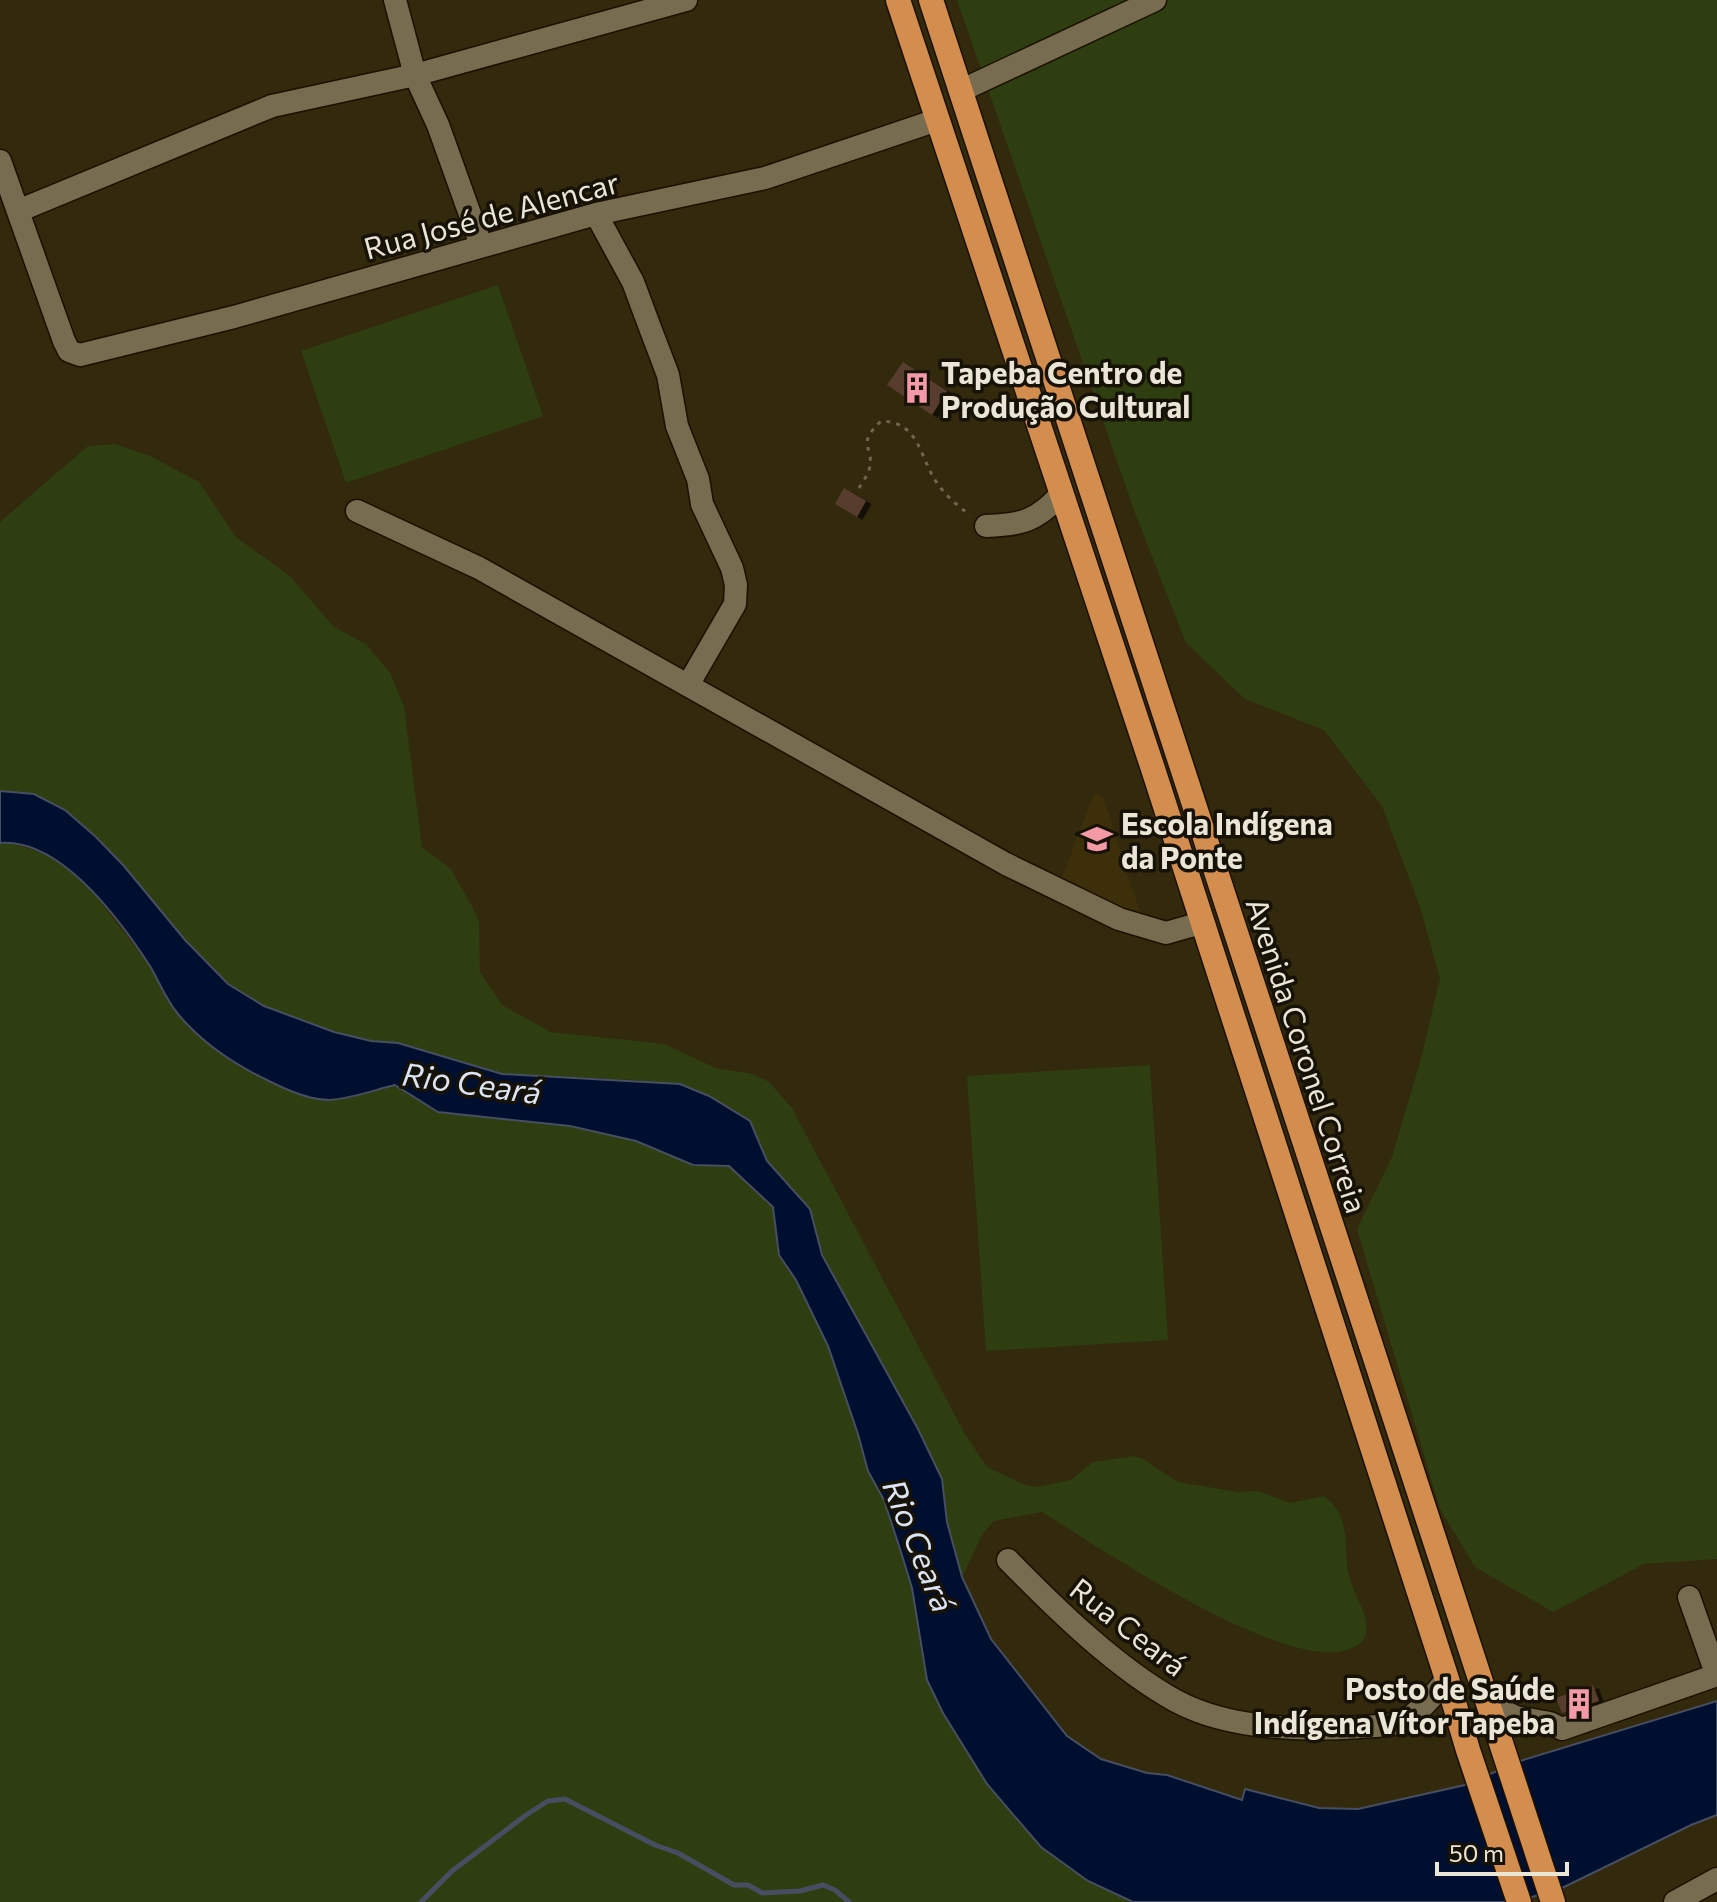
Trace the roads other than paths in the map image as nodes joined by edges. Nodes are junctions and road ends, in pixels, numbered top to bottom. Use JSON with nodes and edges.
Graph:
{"nodes":[{"id":1,"x":395,"y":0,"type":"edge"},
{"id":2,"x":686,"y":0,"type":"edge"},
{"id":3,"x":898,"y":0,"type":"edge"},
{"id":4,"x":931,"y":0,"type":"edge"},
{"id":5,"x":1155,"y":0,"type":"edge"},
{"id":6,"x":415,"y":75,"type":"junction"},
{"id":7,"x":960,"y":91,"type":"junction"},
{"id":8,"x":937,"y":120,"type":"junction"},
{"id":9,"x":0,"y":161,"type":"edge"},
{"id":10,"x":5,"y":190,"type":"edge"},
{"id":11,"x":18,"y":211,"type":"junction"},
{"id":12,"x":596,"y":214,"type":"junction"},
{"id":13,"x":481,"y":245,"type":"junction"},
{"id":14,"x":1061,"y":494,"type":"junction"},
{"id":15,"x":357,"y":511,"type":"dead end"},
{"id":16,"x":986,"y":526,"type":"road end"},
{"id":17,"x":688,"y":685,"type":"junction"},
{"id":18,"x":1201,"y":923,"type":"junction"},
{"id":19,"x":1008,"y":1560,"type":"dead end"},
{"id":20,"x":1689,"y":1597,"type":"dead end"},
{"id":21,"x":1717,"y":1676,"type":"edge"},
{"id":22,"x":1447,"y":1679,"type":"junction"},
{"id":23,"x":1488,"y":1704,"type":"junction"},
{"id":24,"x":1717,"y":1879,"type":"edge"},
{"id":25,"x":1519,"y":1902,"type":"edge"},
{"id":26,"x":1553,"y":1902,"type":"edge"},
{"id":27,"x":1675,"y":1902,"type":"edge"}],
"edges":[{"from":1,"to":6,"type":"street"},
{"from":2,"to":6,"type":"street"},
{"from":3,"to":8,"type":"highway","name":"Avenida Coronel Correia"},
{"from":4,"to":7,"type":"highway","name":"Avenida Coronel Correia"},
{"from":5,"to":7,"type":"street"},
{"from":6,"to":11,"type":"street"},
{"from":6,"to":13,"type":"street"},
{"from":7,"to":23,"type":"highway","name":"Avenida Coronel Correia"},
{"from":8,"to":12,"type":"street","name":"Rua José de Alencar"},
{"from":8,"to":14,"type":"highway","name":"Avenida Coronel Correia"},
{"from":9,"to":10,"type":"street"},
{"from":10,"to":11,"type":"street"},
{"from":11,"to":13,"type":"street","name":"Rua José de Alencar"},
{"from":12,"to":13,"type":"street","name":"Rua José de Alencar"},
{"from":12,"to":17,"type":"street"},
{"from":14,"to":16,"type":"street"},
{"from":14,"to":18,"type":"highway","name":"Avenida Coronel Correia"},
{"from":15,"to":17,"type":"street"},
{"from":17,"to":18,"type":"street"},
{"from":18,"to":22,"type":"highway","name":"Avenida Coronel Correia"},
{"from":19,"to":22,"type":"street","name":"Rua Ceará"},
{"from":20,"to":21,"type":"street"},
{"from":21,"to":23,"type":"street"},
{"from":22,"to":25,"type":"highway","name":"Avenida Coronel Correia"},
{"from":23,"to":26,"type":"highway","name":"Avenida Coronel Correia"},
{"from":24,"to":27,"type":"street"}]}
